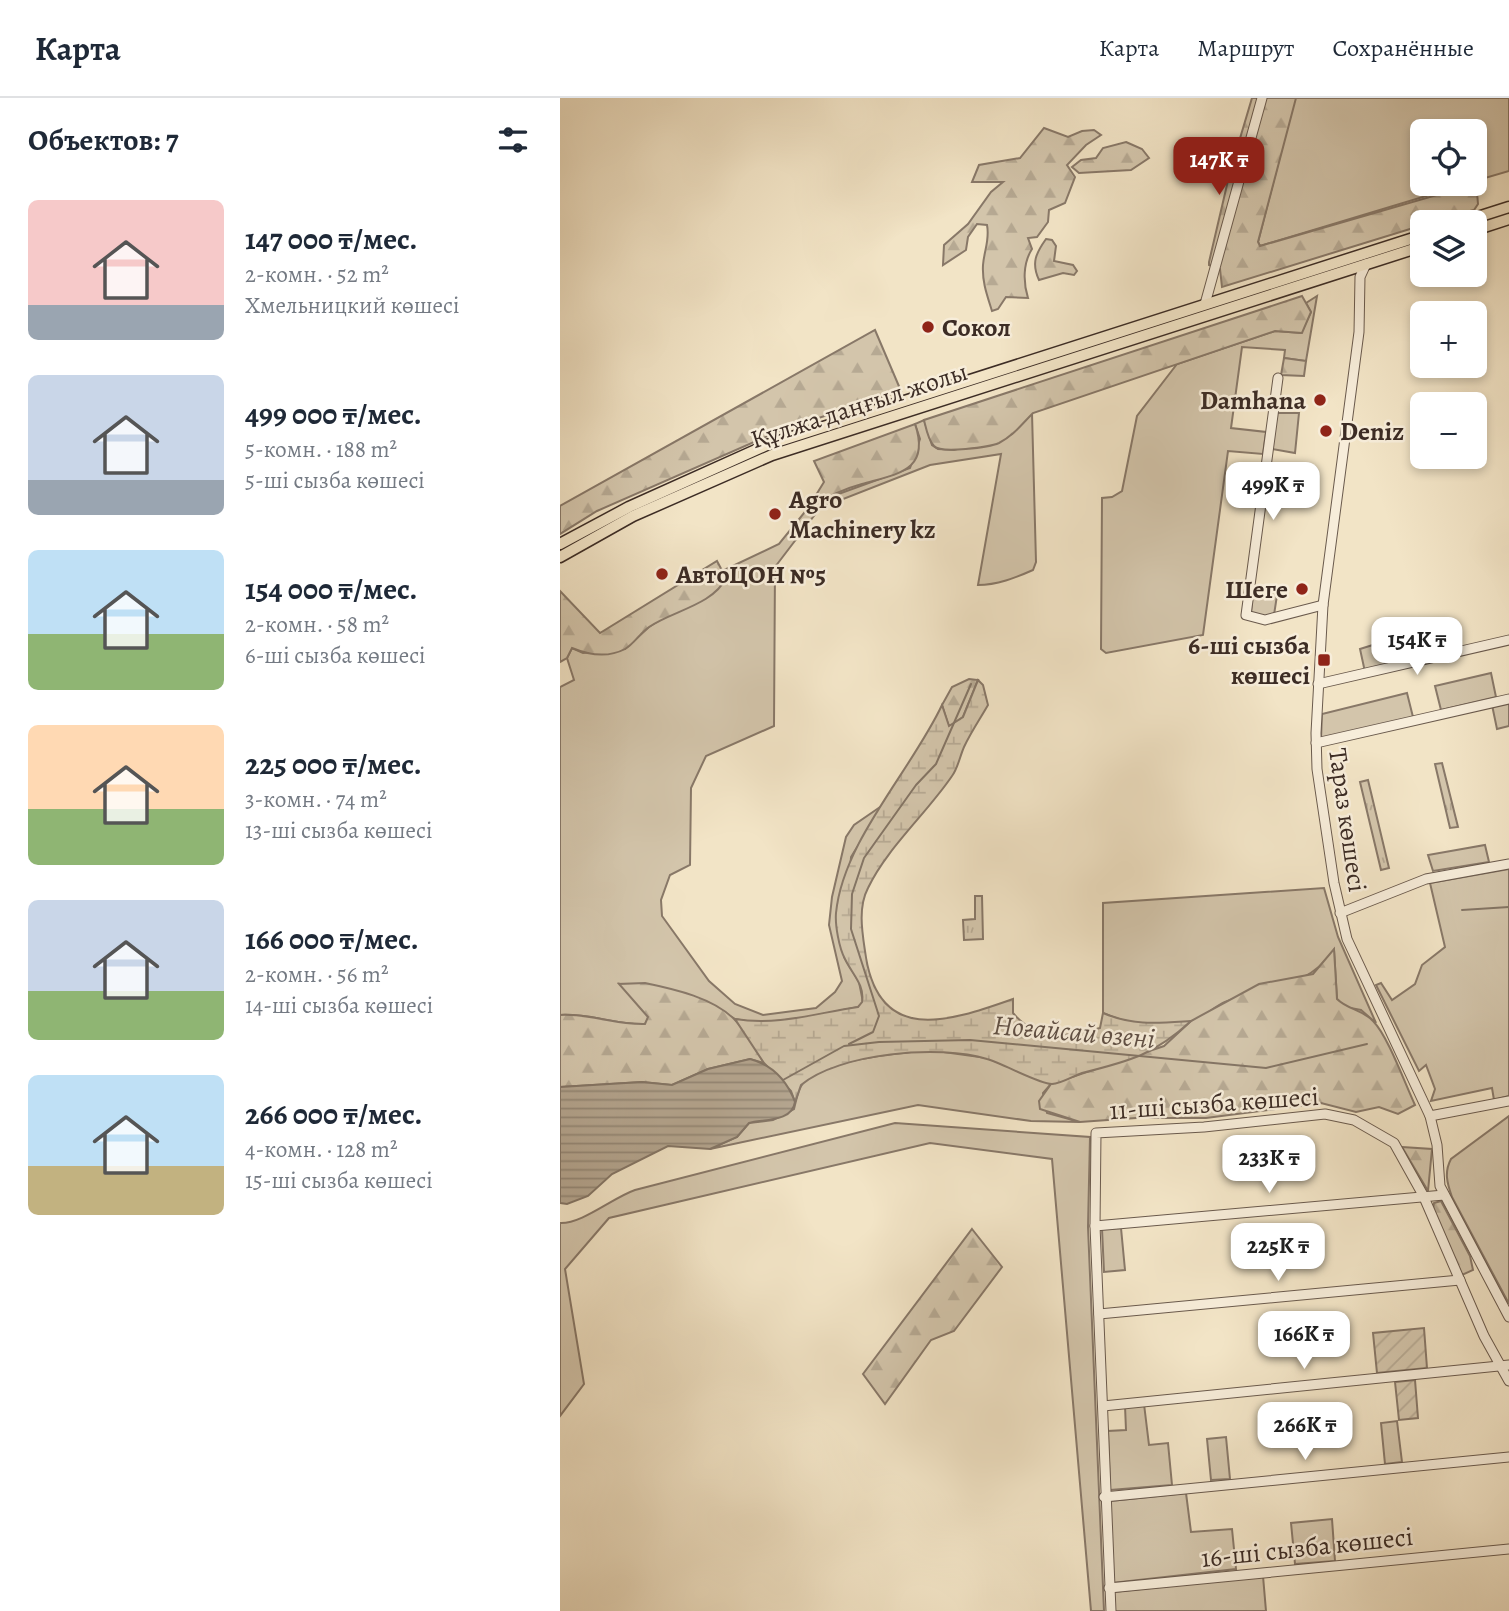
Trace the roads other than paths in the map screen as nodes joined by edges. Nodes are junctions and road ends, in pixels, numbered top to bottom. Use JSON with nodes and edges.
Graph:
{"nodes":[{"id":1,"x":1262,"y":98,"type":"edge"},
{"id":2,"x":1509,"y":207,"type":"edge"},
{"id":3,"x":1487,"y":214,"type":"edge"},
{"id":4,"x":1509,"y":219,"type":"edge"},
{"id":5,"x":1487,"y":226,"type":"edge"},
{"id":6,"x":1410,"y":238,"type":"edge"},
{"id":7,"x":1410,"y":250,"type":"edge"},
{"id":8,"x":1366,"y":264,"type":"junction"},
{"id":9,"x":1331,"y":275,"type":"junction"},
{"id":10,"x":1360,"y":294,"type":"junction"},
{"id":11,"x":1205,"y":304,"type":"junction"},
{"id":12,"x":1278,"y":378,"type":"dead end"},
{"id":13,"x":560,"y":544,"type":"edge"},
{"id":14,"x":560,"y":557,"type":"edge"},
{"id":15,"x":1323,"y":605,"type":"junction"},
{"id":16,"x":1509,"y":640,"type":"edge"},
{"id":17,"x":1318,"y":684,"type":"junction"},
{"id":18,"x":1509,"y":699,"type":"edge"},
{"id":19,"x":1316,"y":743,"type":"junction"},
{"id":20,"x":1509,"y":864,"type":"edge"},
{"id":21,"x":1340,"y":913,"type":"junction"},
{"id":22,"x":1509,"y":1101,"type":"edge"},
{"id":23,"x":1430,"y":1116,"type":"junction"},
{"id":24,"x":1423,"y":1195,"type":"junction"},
{"id":25,"x":1444,"y":1195,"type":"junction"},
{"id":26,"x":1095,"y":1226,"type":"junction"},
{"id":27,"x":1460,"y":1280,"type":"junction"},
{"id":28,"x":1099,"y":1314,"type":"junction"},
{"id":29,"x":1509,"y":1317,"type":"edge"},
{"id":30,"x":1504,"y":1366,"type":"edge"},
{"id":31,"x":1509,"y":1381,"type":"edge"},
{"id":32,"x":1103,"y":1406,"type":"junction"},
{"id":33,"x":1509,"y":1457,"type":"edge"},
{"id":34,"x":1104,"y":1497,"type":"junction"},
{"id":35,"x":1509,"y":1549,"type":"edge"},
{"id":36,"x":1109,"y":1588,"type":"junction"},
{"id":37,"x":1111,"y":1611,"type":"edge"}],
"edges":[{"from":1,"to":11,"type":"street"},
{"from":2,"to":3,"type":"main road"},
{"from":4,"to":5,"type":"main road"},
{"from":6,"to":11,"type":"main road","name":"Құлжа даңғыл жолы"},
{"from":7,"to":8,"type":"main road","name":"Құлжа даңғыл жолы"},
{"from":8,"to":9,"type":"main road","name":"Құлжа даңғыл жолы"},
{"from":8,"to":10,"type":"street","name":"Тараз көшесі"},
{"from":9,"to":10,"type":"street"},
{"from":9,"to":14,"type":"main road","name":"Құлжа даңғыл жолы"},
{"from":10,"to":15,"type":"street","name":"Тараз көшесі"},
{"from":11,"to":13,"type":"main road","name":"Құлжа даңғыл жолы"},
{"from":12,"to":15,"type":"street"},
{"from":15,"to":17,"type":"street","name":"Тараз көшесі"},
{"from":16,"to":17,"type":"street"},
{"from":17,"to":19,"type":"street","name":"Тараз көшесі"},
{"from":18,"to":19,"type":"street"},
{"from":19,"to":21,"type":"street","name":"Тараз көшесі"},
{"from":20,"to":21,"type":"street"},
{"from":21,"to":23,"type":"street","name":"Тараз көшесі"},
{"from":22,"to":23,"type":"street"},
{"from":23,"to":25,"type":"street","name":"Тараз көшесі"},
{"from":24,"to":25,"type":"street"},
{"from":24,"to":26,"type":"street"},
{"from":24,"to":26,"type":"street","name":"11-ші сызба көшесі"},
{"from":24,"to":27,"type":"street","name":"11-ші сызба көшесі"},
{"from":25,"to":29,"type":"street","name":"Тараз көшесі"},
{"from":26,"to":28,"type":"street"},
{"from":27,"to":28,"type":"street"},
{"from":27,"to":30,"type":"street","name":"11-ші сызба көшесі"},
{"from":28,"to":32,"type":"street"},
{"from":30,"to":31,"type":"street","name":"11-ші сызба көшесі"},
{"from":30,"to":32,"type":"street"},
{"from":32,"to":34,"type":"street"},
{"from":33,"to":34,"type":"street"},
{"from":34,"to":36,"type":"street"},
{"from":35,"to":36,"type":"street","name":"16-ші сызба көшесі"},
{"from":36,"to":37,"type":"street"}]}
